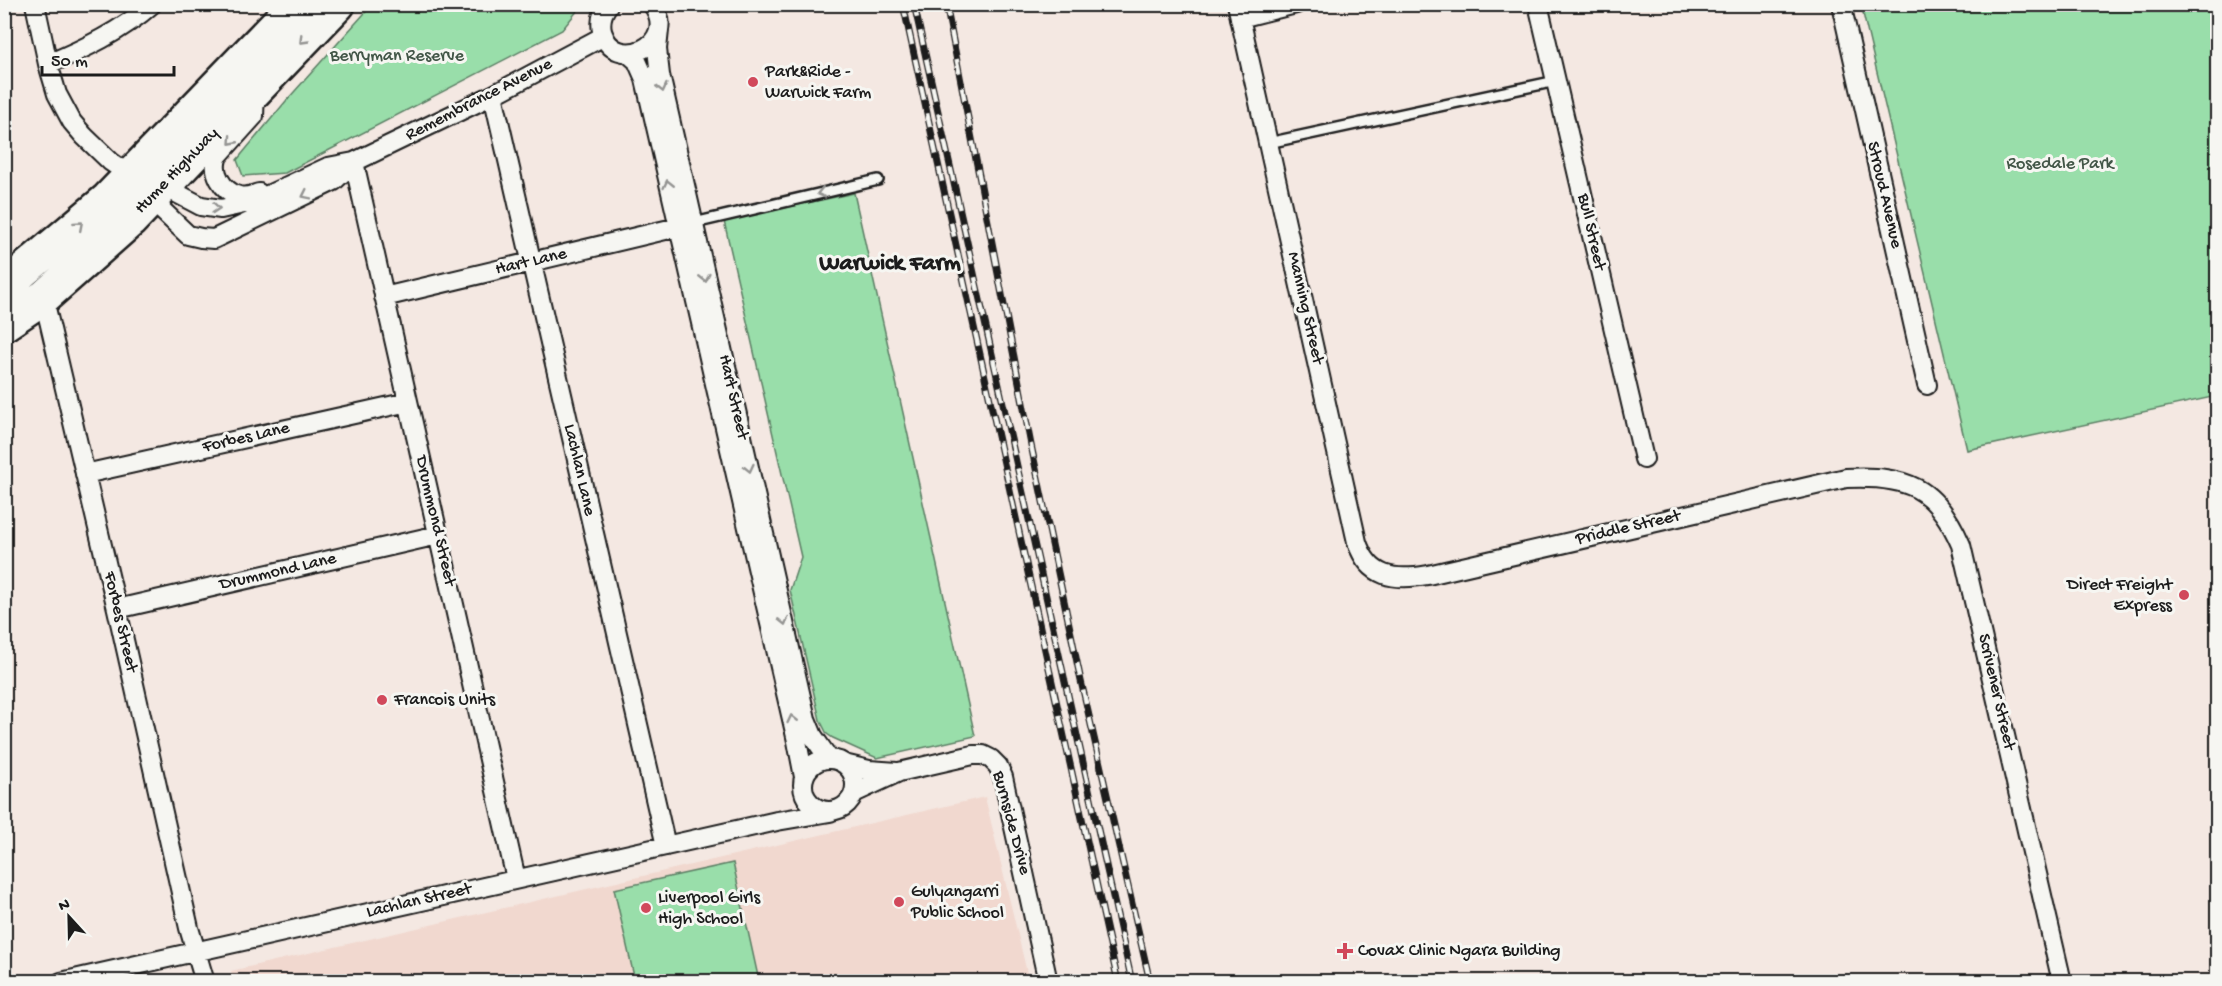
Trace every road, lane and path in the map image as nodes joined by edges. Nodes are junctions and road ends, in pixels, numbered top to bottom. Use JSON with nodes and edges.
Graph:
{"nodes":[{"id":1,"x":35,"y":4,"type":"edge"},
{"id":2,"x":152,"y":4,"type":"edge"},
{"id":3,"x":296,"y":4,"type":"edge"},
{"id":4,"x":338,"y":4,"type":"edge"},
{"id":5,"x":609,"y":4,"type":"edge"},
{"id":6,"x":1296,"y":4,"type":"edge"},
{"id":7,"x":1538,"y":4,"type":"edge"},
{"id":8,"x":1840,"y":4,"type":"edge"},
{"id":9,"x":653,"y":5,"type":"edge"},
{"id":10,"x":1239,"y":11,"type":"edge"},
{"id":11,"x":659,"y":30,"type":"junction"},
{"id":12,"x":604,"y":36,"type":"junction"},
{"id":13,"x":628,"y":53,"type":"junction"},
{"id":14,"x":48,"y":64,"type":"junction"},
{"id":15,"x":1556,"y":81,"type":"junction"},
{"id":16,"x":255,"y":91,"type":"junction"},
{"id":17,"x":493,"y":95,"type":"junction"},
{"id":18,"x":1268,"y":143,"type":"junction"},
{"id":19,"x":354,"y":162,"type":"junction"},
{"id":20,"x":878,"y":180,"type":"dead end"},
{"id":21,"x":294,"y":183,"type":"junction"},
{"id":22,"x":148,"y":187,"type":"junction"},
{"id":23,"x":685,"y":225,"type":"junction"},
{"id":24,"x":531,"y":262,"type":"junction"},
{"id":25,"x":34,"y":263,"type":"junction"},
{"id":26,"x":4,"y":287,"type":"edge"},
{"id":27,"x":44,"y":297,"type":"junction"},
{"id":28,"x":384,"y":297,"type":"junction"},
{"id":29,"x":4,"y":324,"type":"edge"},
{"id":30,"x":1927,"y":385,"type":"dead end"},
{"id":31,"x":408,"y":402,"type":"junction"},
{"id":32,"x":1644,"y":459,"type":"dead end"},
{"id":33,"x":85,"y":474,"type":"junction"},
{"id":34,"x":1846,"y":478,"type":"joint"},
{"id":35,"x":438,"y":535,"type":"junction"},
{"id":36,"x":1410,"y":578,"type":"joint"},
{"id":37,"x":117,"y":609,"type":"junction"},
{"id":38,"x":837,"y":761,"type":"junction"},
{"id":39,"x":899,"y":772,"type":"junction"},
{"id":40,"x":804,"y":785,"type":"junction"},
{"id":41,"x":854,"y":793,"type":"junction"},
{"id":42,"x":830,"y":812,"type":"junction"},
{"id":43,"x":777,"y":820,"type":"junction"},
{"id":44,"x":666,"y":846,"type":"junction"},
{"id":45,"x":516,"y":879,"type":"junction"},
{"id":46,"x":196,"y":951,"type":"junction"},
{"id":47,"x":61,"y":981,"type":"edge"},
{"id":48,"x":205,"y":981,"type":"edge"},
{"id":49,"x":1048,"y":981,"type":"edge"},
{"id":50,"x":2062,"y":981,"type":"edge"}],
"edges":[{"from":1,"to":14,"type":"street"},
{"from":2,"to":14,"type":"street"},
{"from":3,"to":22,"type":"highway","name":"Hume Highway"},
{"from":4,"to":16,"type":"highway","name":"Hume Highway","one_way":true},
{"from":5,"to":12,"type":"street"},
{"from":6,"to":10,"type":"street"},
{"from":7,"to":15,"type":"street","name":"Bull Street"},
{"from":8,"to":30,"type":"street","name":"Stroud Avenue"},
{"from":9,"to":11,"type":"street","name":"Hart Street"},
{"from":10,"to":18,"type":"street","name":"Manning Street"},
{"from":11,"to":13,"type":"street"},
{"from":11,"to":23,"type":"street","name":"Hart Street","one_way":true},
{"from":12,"to":13,"type":"street"},
{"from":12,"to":17,"type":"street","name":"Remembrance Avenue"},
{"from":23,"to":13,"type":"street","name":"Hart Street","one_way":true},
{"from":14,"to":22,"type":"street"},
{"from":15,"to":18,"type":"lane"},
{"from":15,"to":32,"type":"street","name":"Bull Street"},
{"from":16,"to":21,"type":"street","name":"Remembrance Avenue","one_way":true},
{"from":16,"to":22,"type":"highway","name":"Hume Highway"},
{"from":17,"to":19,"type":"street","name":"Remembrance Avenue"},
{"from":17,"to":24,"type":"street","name":"Lachlan Lane"},
{"from":18,"to":36,"type":"street","name":"Manning Street"},
{"from":19,"to":21,"type":"street","name":"Remembrance Avenue"},
{"from":19,"to":22,"type":"street","name":"Remembrance Avenue","one_way":true},
{"from":19,"to":28,"type":"street","name":"Drummond Street"},
{"from":20,"to":23,"type":"lane","one_way":true},
{"from":22,"to":21,"type":"street","name":"Remembrance Avenue","one_way":true},
{"from":25,"to":22,"type":"highway","name":"Hume Highway","one_way":true},
{"from":22,"to":27,"type":"highway","name":"Hume Highway"},
{"from":23,"to":24,"type":"street","name":"Hart Lane"},
{"from":23,"to":38,"type":"street","name":"Hart Street","one_way":true},
{"from":40,"to":23,"type":"street","name":"Hart Street","one_way":true},
{"from":24,"to":28,"type":"street","name":"Hart Lane"},
{"from":24,"to":44,"type":"street","name":"Lachlan Lane"},
{"from":25,"to":26,"type":"highway","name":"Hume Highway"},
{"from":25,"to":27,"type":"street","name":"Forbes Street"},
{"from":27,"to":29,"type":"highway","name":"Hume Highway"},
{"from":27,"to":33,"type":"street","name":"Forbes Street"},
{"from":28,"to":31,"type":"street","name":"Drummond Street"},
{"from":31,"to":33,"type":"street","name":"Forbes Lane"},
{"from":31,"to":35,"type":"street","name":"Drummond Street"},
{"from":33,"to":37,"type":"street","name":"Forbes Street"},
{"from":34,"to":36,"type":"street","name":"Priddle Street"},
{"from":34,"to":50,"type":"street","name":"Scrivener Street"},
{"from":35,"to":37,"type":"street","name":"Drummond Lane"},
{"from":35,"to":45,"type":"street","name":"Drummond Street"},
{"from":37,"to":46,"type":"street","name":"Forbes Street"},
{"from":38,"to":39,"type":"street","name":"Burnside Drive"},
{"from":38,"to":40,"type":"street"},
{"from":38,"to":41,"type":"street"},
{"from":39,"to":41,"type":"street","name":"Burnside Drive"},
{"from":39,"to":49,"type":"street","name":"Burnside Drive"},
{"from":40,"to":42,"type":"street"},
{"from":40,"to":43,"type":"street"},
{"from":41,"to":42,"type":"street"},
{"from":42,"to":43,"type":"street"},
{"from":43,"to":44,"type":"street","name":"Lachlan Street"},
{"from":44,"to":45,"type":"street","name":"Lachlan Street"},
{"from":45,"to":46,"type":"street","name":"Lachlan Street"},
{"from":46,"to":47,"type":"street","name":"Lachlan Street"},
{"from":46,"to":48,"type":"street","name":"Forbes Street"}]}
